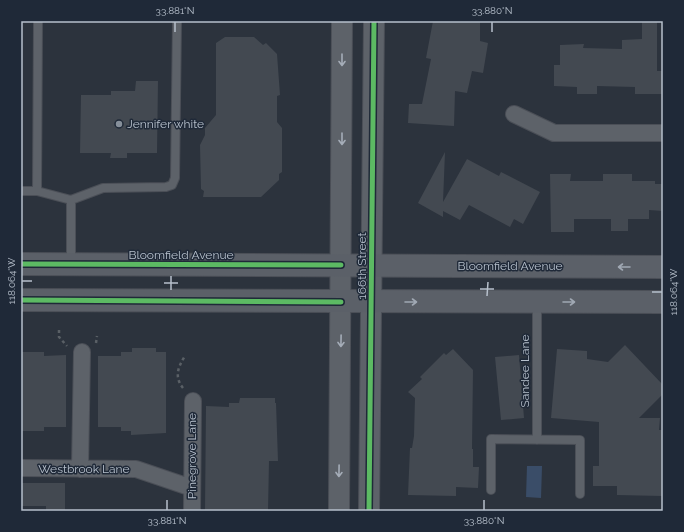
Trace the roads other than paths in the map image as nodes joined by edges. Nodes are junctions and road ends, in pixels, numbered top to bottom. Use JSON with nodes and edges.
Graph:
{"nodes":[{"id":1,"x":38,"y":21,"type":"edge"},
{"id":2,"x":177,"y":21,"type":"edge"},
{"id":3,"x":342,"y":21,"type":"edge"},
{"id":4,"x":374,"y":21,"type":"edge"},
{"id":5,"x":514,"y":114,"type":"dead end"},
{"id":6,"x":663,"y":133,"type":"edge"},
{"id":7,"x":21,"y":191,"type":"edge"},
{"id":8,"x":37,"y":191,"type":"junction"},
{"id":9,"x":71,"y":200,"type":"junction"},
{"id":10,"x":21,"y":264,"type":"edge"},
{"id":11,"x":71,"y":264,"type":"junction"},
{"id":12,"x":341,"y":265,"type":"junction"},
{"id":13,"x":373,"y":265,"type":"junction"},
{"id":14,"x":663,"y":267,"type":"edge"},
{"id":15,"x":21,"y":300,"type":"edge"},
{"id":16,"x":341,"y":302,"type":"junction"},
{"id":17,"x":372,"y":302,"type":"junction"},
{"id":18,"x":537,"y":302,"type":"junction"},
{"id":19,"x":663,"y":302,"type":"edge"},
{"id":20,"x":82,"y":352,"type":"dead end"},
{"id":21,"x":193,"y":401,"type":"road end"},
{"id":22,"x":537,"y":440,"type":"junction"},
{"id":23,"x":21,"y":468,"type":"edge"},
{"id":24,"x":80,"y":469,"type":"junction"},
{"id":25,"x":192,"y":488,"type":"junction"},
{"id":26,"x":491,"y":490,"type":"dead end"},
{"id":27,"x":580,"y":494,"type":"dead end"},
{"id":28,"x":192,"y":511,"type":"edge"},
{"id":29,"x":338,"y":511,"type":"edge"},
{"id":30,"x":369,"y":511,"type":"edge"}],
"edges":[{"from":1,"to":8,"type":"lane"},
{"from":2,"to":9,"type":"lane"},
{"from":3,"to":12,"type":"street","name":"166th Street","one_way":true},
{"from":4,"to":13,"type":"street","name":"166th Street"},
{"from":5,"to":6,"type":"street"},
{"from":7,"to":8,"type":"lane"},
{"from":8,"to":9,"type":"lane"},
{"from":9,"to":11,"type":"lane"},
{"from":10,"to":11,"type":"main road","name":"Bloomfield Avenue"},
{"from":11,"to":12,"type":"main road","name":"Bloomfield Avenue"},
{"from":12,"to":13,"type":"main road","name":"Bloomfield Avenue"},
{"from":12,"to":16,"type":"street","name":"166th Street"},
{"from":14,"to":13,"type":"main road","name":"Bloomfield Avenue","one_way":true},
{"from":13,"to":17,"type":"street","name":"166th Street"},
{"from":15,"to":16,"type":"main road"},
{"from":16,"to":17,"type":"main road"},
{"from":16,"to":29,"type":"street","name":"166th Street","one_way":true},
{"from":17,"to":18,"type":"main road","one_way":true},
{"from":17,"to":30,"type":"street","name":"166th Street"},
{"from":18,"to":19,"type":"main road","one_way":true},
{"from":18,"to":22,"type":"lane","name":"Sandee Lane"},
{"from":20,"to":24,"type":"street"},
{"from":21,"to":25,"type":"street","name":"Pinegrove Lane"},
{"from":22,"to":26,"type":"lane"},
{"from":22,"to":27,"type":"lane"},
{"from":23,"to":24,"type":"street","name":"Westbrook Lane"},
{"from":24,"to":25,"type":"street","name":"Westbrook Lane"},
{"from":25,"to":28,"type":"street","name":"Pinegrove Lane"}]}
